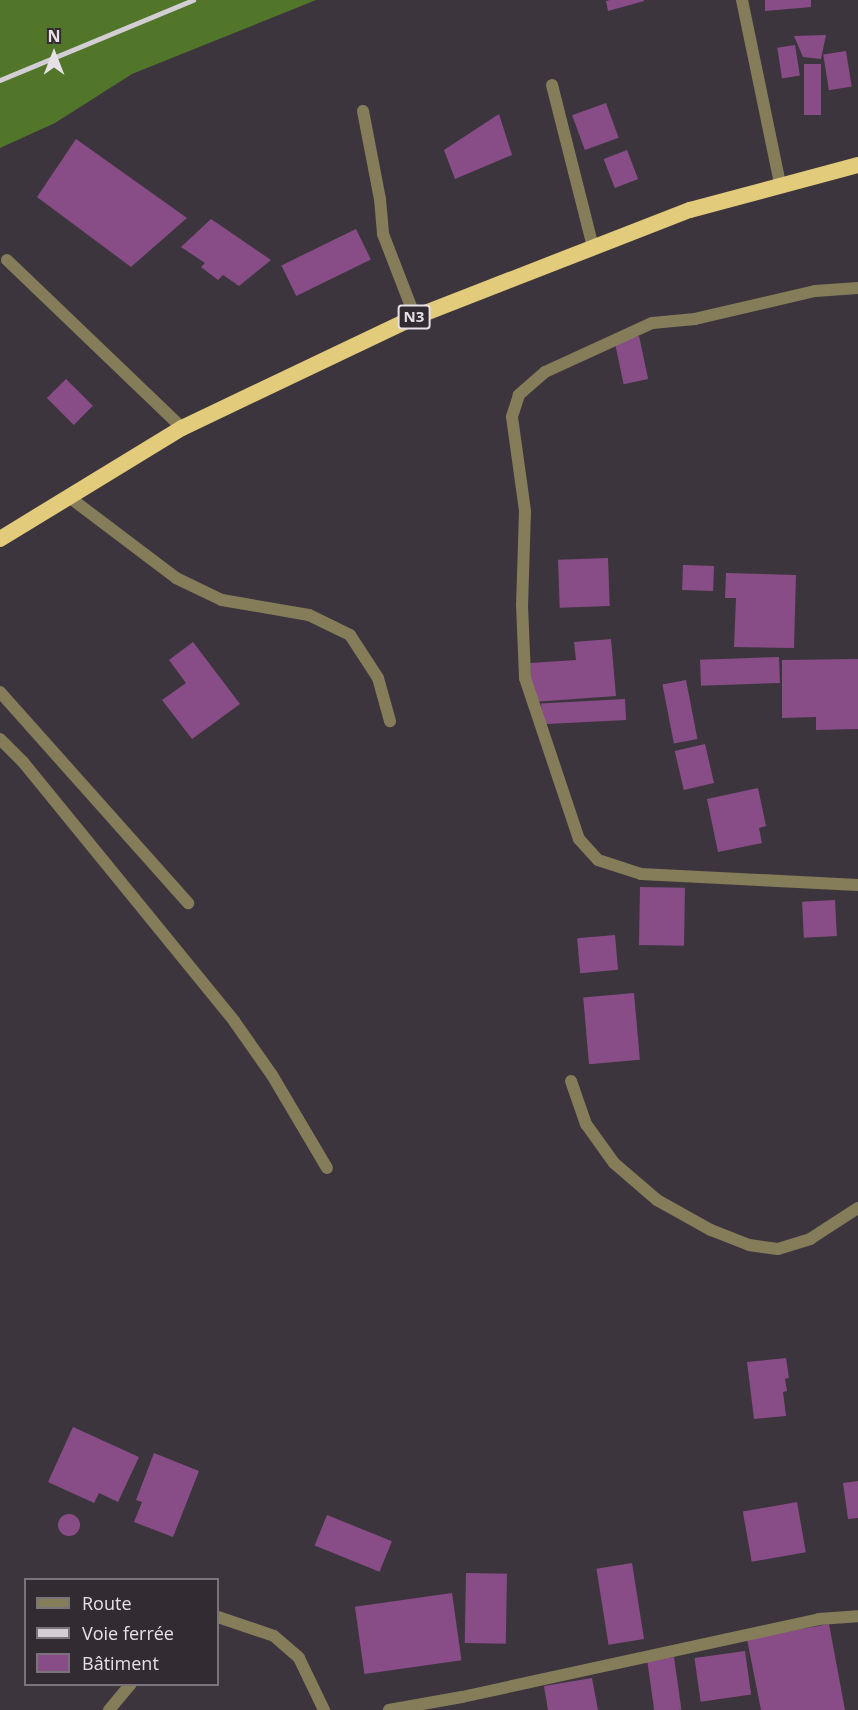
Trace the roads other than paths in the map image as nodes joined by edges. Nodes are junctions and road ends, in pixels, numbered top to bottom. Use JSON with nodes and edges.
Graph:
{"nodes":[{"id":1,"x":742,"y":0,"type":"edge"},
{"id":2,"x":552,"y":85,"type":"dead end"},
{"id":3,"x":363,"y":111,"type":"dead end"},
{"id":4,"x":858,"y":165,"type":"edge"},
{"id":5,"x":780,"y":184,"type":"junction"},
{"id":6,"x":593,"y":247,"type":"junction"},
{"id":7,"x":7,"y":260,"type":"dead end"},
{"id":8,"x":858,"y":288,"type":"edge"},
{"id":9,"x":415,"y":317,"type":"junction"},
{"id":10,"x":182,"y":428,"type":"junction"},
{"id":11,"x":69,"y":497,"type":"junction"},
{"id":12,"x":0,"y":539,"type":"edge"},
{"id":13,"x":0,"y":692,"type":"edge"},
{"id":14,"x":390,"y":722,"type":"dead end"},
{"id":15,"x":0,"y":739,"type":"edge"},
{"id":16,"x":858,"y":885,"type":"edge"},
{"id":17,"x":188,"y":903,"type":"dead end"},
{"id":18,"x":571,"y":1081,"type":"dead end"},
{"id":19,"x":327,"y":1168,"type":"dead end"},
{"id":20,"x":858,"y":1208,"type":"edge"},
{"id":21,"x":858,"y":1616,"type":"edge"},
{"id":22,"x":219,"y":1617,"type":"edge"},
{"id":23,"x":129,"y":1686,"type":"edge"},
{"id":24,"x":109,"y":1710,"type":"edge"},
{"id":25,"x":324,"y":1710,"type":"edge"},
{"id":26,"x":389,"y":1710,"type":"edge"}],
"edges":[{"from":1,"to":5,"type":"street"},
{"from":2,"to":6,"type":"street"},
{"from":3,"to":9,"type":"street"},
{"from":4,"to":5,"type":"highway","number":"N3"},
{"from":5,"to":6,"type":"highway","number":"N3"},
{"from":6,"to":9,"type":"highway","number":"N3"},
{"from":7,"to":10,"type":"street"},
{"from":8,"to":16,"type":"street"},
{"from":9,"to":10,"type":"highway","number":"N3"},
{"from":10,"to":11,"type":"highway","number":"N3"},
{"from":11,"to":12,"type":"highway","number":"N3"},
{"from":11,"to":14,"type":"street"},
{"from":13,"to":17,"type":"street"},
{"from":15,"to":19,"type":"street"},
{"from":18,"to":20,"type":"street"},
{"from":21,"to":26,"type":"street"},
{"from":22,"to":25,"type":"street"},
{"from":23,"to":24,"type":"street"}]}
